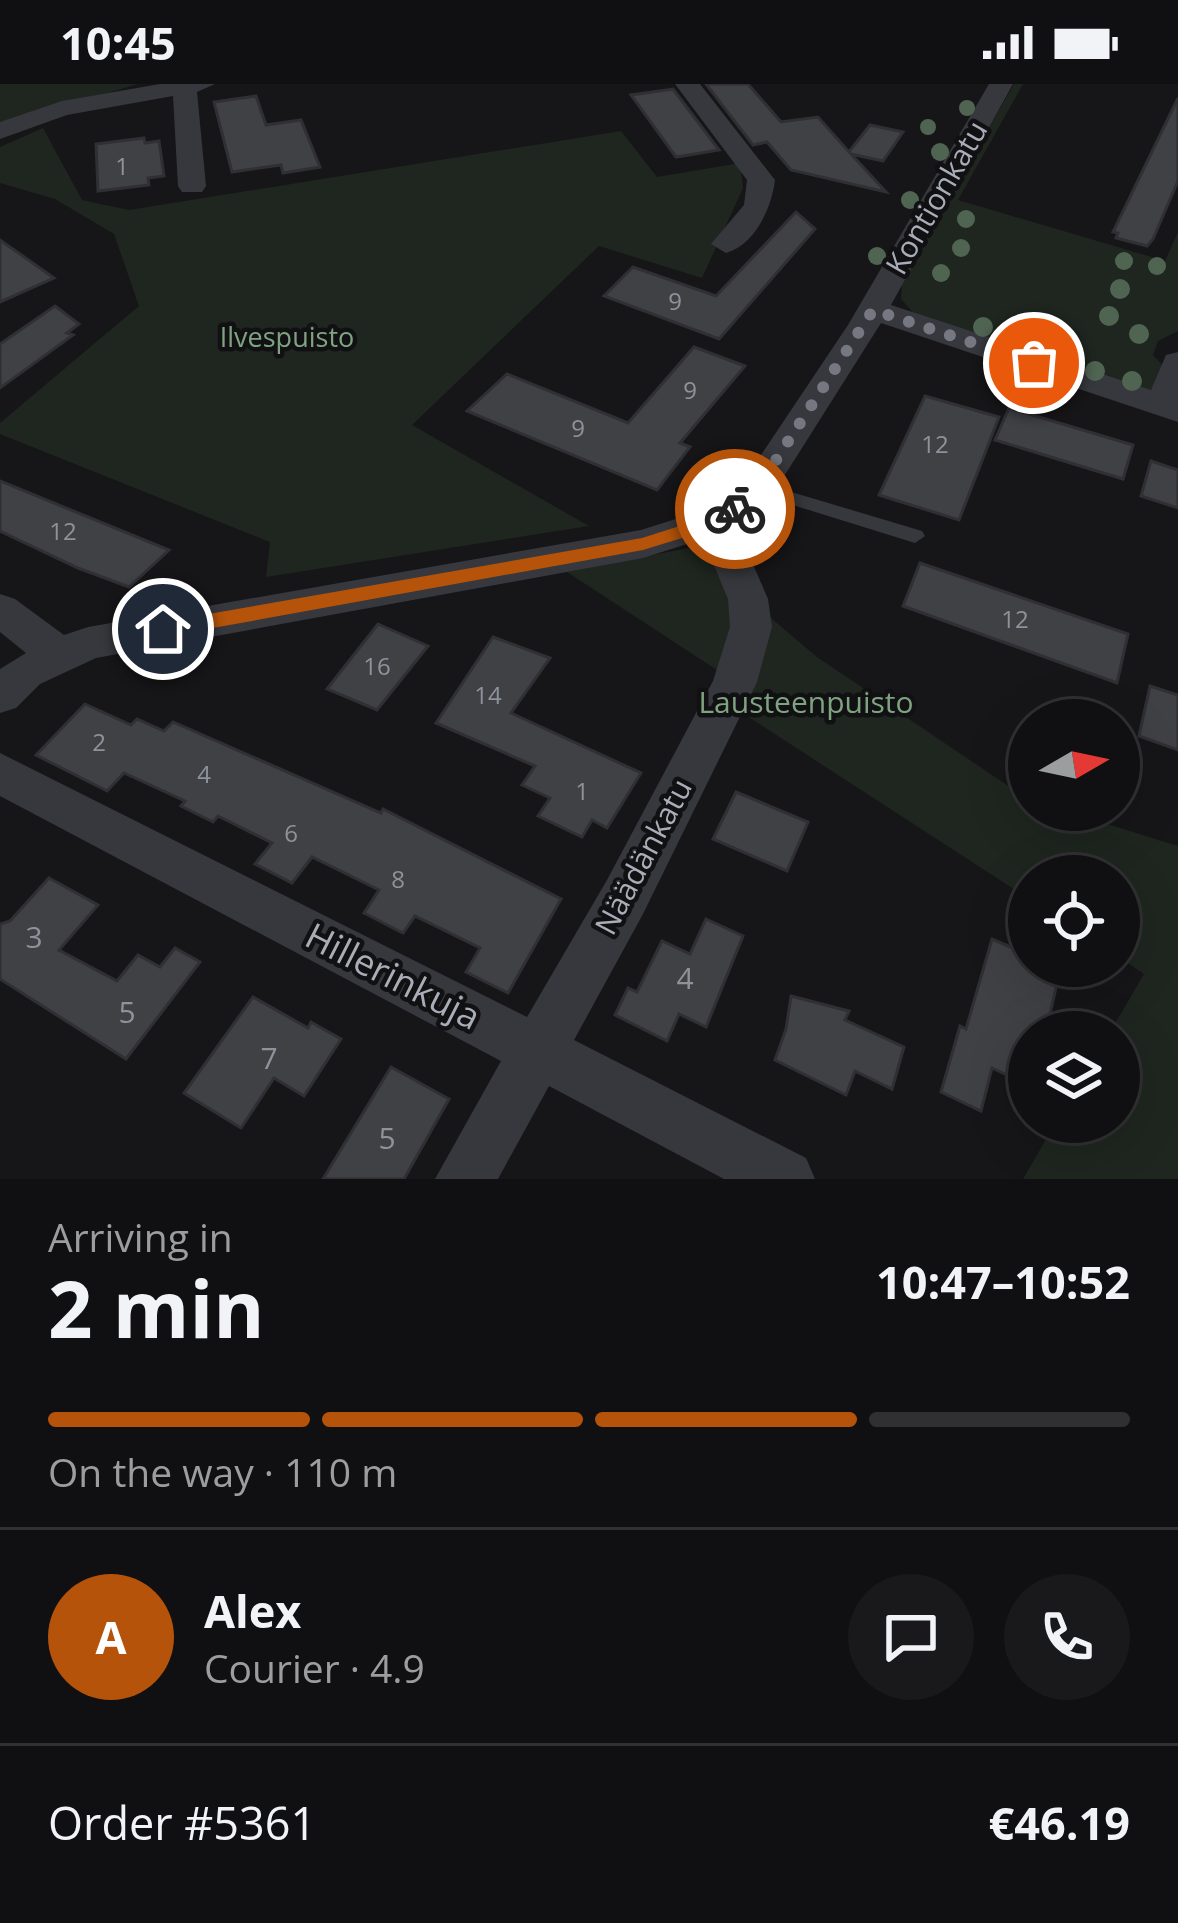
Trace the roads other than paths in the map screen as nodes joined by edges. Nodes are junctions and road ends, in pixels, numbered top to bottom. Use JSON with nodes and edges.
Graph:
{"nodes":[{"id":1,"x":687,"y":84,"type":"edge"},
{"id":2,"x":1001,"y":84,"type":"edge"},
{"id":3,"x":193,"y":85,"type":"edge"},
{"id":4,"x":0,"y":131,"type":"edge"},
{"id":5,"x":192,"y":186,"type":"dead end"},
{"id":6,"x":726,"y":244,"type":"dead end"},
{"id":7,"x":873,"y":310,"type":"junction"},
{"id":8,"x":1178,"y":362,"type":"edge"},
{"id":9,"x":1171,"y":408,"type":"edge"},
{"id":10,"x":758,"y":488,"type":"junction"},
{"id":11,"x":715,"y":521,"type":"junction"},
{"id":12,"x":915,"y":536,"type":"dead end"},
{"id":13,"x":0,"y":610,"type":"edge"},
{"id":14,"x":58,"y":653,"type":"junction"},
{"id":15,"x":0,"y":695,"type":"edge"},
{"id":16,"x":0,"y":773,"type":"edge"},
{"id":17,"x":536,"y":1049,"type":"junction"},
{"id":18,"x":465,"y":1179,"type":"edge"},
{"id":19,"x":785,"y":1179,"type":"edge"}],
"edges":[{"from":1,"to":6,"type":"street"},
{"from":2,"to":7,"type":"street","name":"Kontionkatu"},
{"from":3,"to":4,"type":"street"},
{"from":3,"to":5,"type":"street"},
{"from":7,"to":9,"type":"street"},
{"from":7,"to":10,"type":"street","name":"Kontionkatu"},
{"from":8,"to":9,"type":"street"},
{"from":10,"to":11,"type":"street","name":"Kontionkatu"},
{"from":10,"to":12,"type":"lane"},
{"from":11,"to":14,"type":"street","name":"Kontionkatu"},
{"from":11,"to":17,"type":"street","name":"Näädänkatu"},
{"from":13,"to":14,"type":"street"},
{"from":14,"to":15,"type":"street","name":"Kontionkatu"},
{"from":16,"to":17,"type":"street","name":"Hillerinkuja"},
{"from":17,"to":18,"type":"street","name":"Näädänkatu"},
{"from":17,"to":19,"type":"street","name":"Hillerinkuja"}]}
